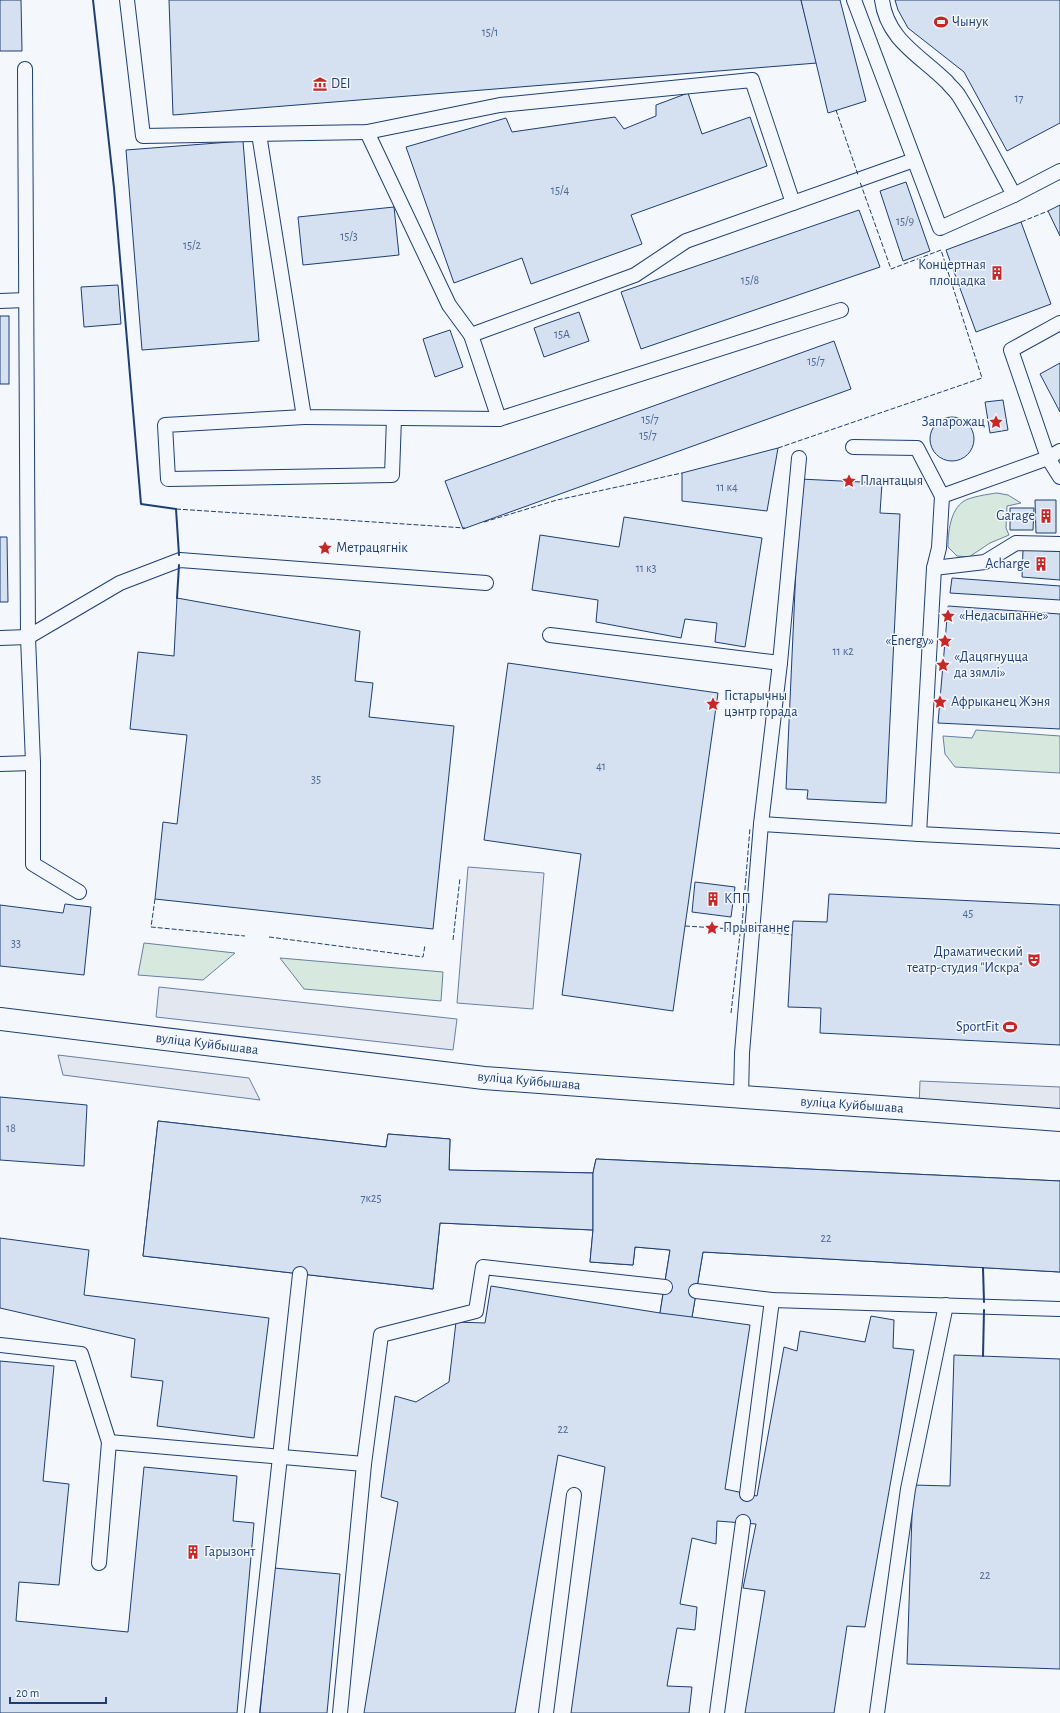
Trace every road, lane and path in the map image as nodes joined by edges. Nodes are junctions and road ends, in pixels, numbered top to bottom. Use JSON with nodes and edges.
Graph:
{"nodes":[{"id":1,"x":127,"y":0,"type":"edge"},
{"id":2,"x":854,"y":0,"type":"edge"},
{"id":3,"x":882,"y":0,"type":"edge"},
{"id":4,"x":25,"y":69,"type":"dead end"},
{"id":5,"x":367,"y":132,"type":"junction"},
{"id":6,"x":259,"y":134,"type":"junction"},
{"id":7,"x":914,"y":160,"type":"junction"},
{"id":8,"x":1060,"y":171,"type":"edge"},
{"id":9,"x":1014,"y":195,"type":"junction"},
{"id":10,"x":793,"y":203,"type":"junction"},
{"id":11,"x":26,"y":300,"type":"junction"},
{"id":12,"x":0,"y":301,"type":"edge"},
{"id":13,"x":842,"y":310,"type":"dead end"},
{"id":14,"x":1060,"y":323,"type":"edge"},
{"id":15,"x":471,"y":336,"type":"junction"},
{"id":16,"x":304,"y":416,"type":"junction"},
{"id":17,"x":394,"y":418,"type":"junction"},
{"id":18,"x":499,"y":419,"type":"junction"},
{"id":19,"x":853,"y":447,"type":"dead end"},
{"id":20,"x":1060,"y":451,"type":"edge"},
{"id":21,"x":799,"y":458,"type":"dead end"},
{"id":22,"x":1048,"y":458,"type":"junction"},
{"id":23,"x":1060,"y":477,"type":"edge"},
{"id":24,"x":942,"y":496,"type":"junction"},
{"id":25,"x":1060,"y":544,"type":"edge"},
{"id":26,"x":934,"y":568,"type":"junction"},
{"id":27,"x":486,"y":583,"type":"dead end"},
{"id":28,"x":550,"y":635,"type":"dead end"},
{"id":29,"x":28,"y":637,"type":"junction"},
{"id":30,"x":0,"y":638,"type":"edge"},
{"id":31,"x":780,"y":663,"type":"junction"},
{"id":32,"x":33,"y":763,"type":"junction"},
{"id":33,"x":0,"y":764,"type":"edge"},
{"id":34,"x":761,"y":824,"type":"junction"},
{"id":35,"x":919,"y":834,"type":"junction"},
{"id":36,"x":1060,"y":841,"type":"edge"},
{"id":37,"x":79,"y":892,"type":"dead end"},
{"id":38,"x":0,"y":1019,"type":"edge"},
{"id":39,"x":741,"y":1097,"type":"junction"},
{"id":40,"x":1060,"y":1120,"type":"edge"},
{"id":41,"x":300,"y":1274,"type":"dead end"},
{"id":42,"x":665,"y":1286,"type":"dead end"},
{"id":43,"x":696,"y":1291,"type":"dead end"},
{"id":44,"x":772,"y":1300,"type":"junction"},
{"id":45,"x":946,"y":1306,"type":"junction"},
{"id":46,"x":1060,"y":1309,"type":"edge"},
{"id":47,"x":0,"y":1345,"type":"edge"},
{"id":48,"x":109,"y":1442,"type":"junction"},
{"id":49,"x":280,"y":1457,"type":"junction"},
{"id":50,"x":364,"y":1464,"type":"junction"},
{"id":51,"x":747,"y":1494,"type":"dead end"},
{"id":52,"x":574,"y":1495,"type":"dead end"},
{"id":53,"x":743,"y":1522,"type":"dead end"},
{"id":54,"x":99,"y":1563,"type":"dead end"},
{"id":55,"x":252,"y":1713,"type":"edge"},
{"id":56,"x":340,"y":1713,"type":"edge"},
{"id":57,"x":546,"y":1713,"type":"edge"},
{"id":58,"x":717,"y":1713,"type":"edge"},
{"id":59,"x":877,"y":1713,"type":"edge"}],
"edges":[{"from":1,"to":6,"type":"lane"},
{"from":2,"to":7,"type":"lane"},
{"from":3,"to":9,"type":"lane"},
{"from":4,"to":11,"type":"lane"},
{"from":5,"to":6,"type":"lane"},
{"from":5,"to":10,"type":"lane"},
{"from":5,"to":15,"type":"lane"},
{"from":6,"to":16,"type":"lane"},
{"from":7,"to":9,"type":"lane"},
{"from":7,"to":10,"type":"lane"},
{"from":8,"to":9,"type":"lane"},
{"from":10,"to":15,"type":"lane"},
{"from":11,"to":12,"type":"lane"},
{"from":11,"to":29,"type":"lane"},
{"from":13,"to":18,"type":"lane"},
{"from":14,"to":22,"type":"lane"},
{"from":15,"to":18,"type":"lane"},
{"from":16,"to":17,"type":"lane"},
{"from":16,"to":17,"type":"lane"},
{"from":17,"to":18,"type":"lane"},
{"from":19,"to":24,"type":"lane"},
{"from":20,"to":22,"type":"lane"},
{"from":21,"to":31,"type":"lane"},
{"from":22,"to":23,"type":"lane"},
{"from":22,"to":24,"type":"lane"},
{"from":24,"to":26,"type":"lane"},
{"from":25,"to":26,"type":"lane"},
{"from":26,"to":35,"type":"lane"},
{"from":27,"to":29,"type":"lane"},
{"from":28,"to":31,"type":"lane"},
{"from":29,"to":30,"type":"lane"},
{"from":29,"to":32,"type":"lane"},
{"from":31,"to":34,"type":"lane"},
{"from":32,"to":33,"type":"lane"},
{"from":32,"to":37,"type":"lane"},
{"from":34,"to":35,"type":"lane"},
{"from":34,"to":39,"type":"lane"},
{"from":35,"to":36,"type":"lane"},
{"from":38,"to":39,"type":"main road","name":"вуліца Куйбышава"},
{"from":39,"to":40,"type":"main road","name":"вуліца Куйбышава"},
{"from":41,"to":49,"type":"lane"},
{"from":42,"to":50,"type":"lane"},
{"from":43,"to":44,"type":"lane"},
{"from":44,"to":45,"type":"lane"},
{"from":44,"to":51,"type":"lane"},
{"from":45,"to":46,"type":"lane"},
{"from":45,"to":59,"type":"lane"},
{"from":47,"to":48,"type":"lane"},
{"from":48,"to":49,"type":"lane"},
{"from":48,"to":54,"type":"lane"},
{"from":49,"to":50,"type":"lane"},
{"from":49,"to":55,"type":"lane"},
{"from":50,"to":56,"type":"lane"},
{"from":52,"to":57,"type":"lane"},
{"from":53,"to":58,"type":"lane"}]}
